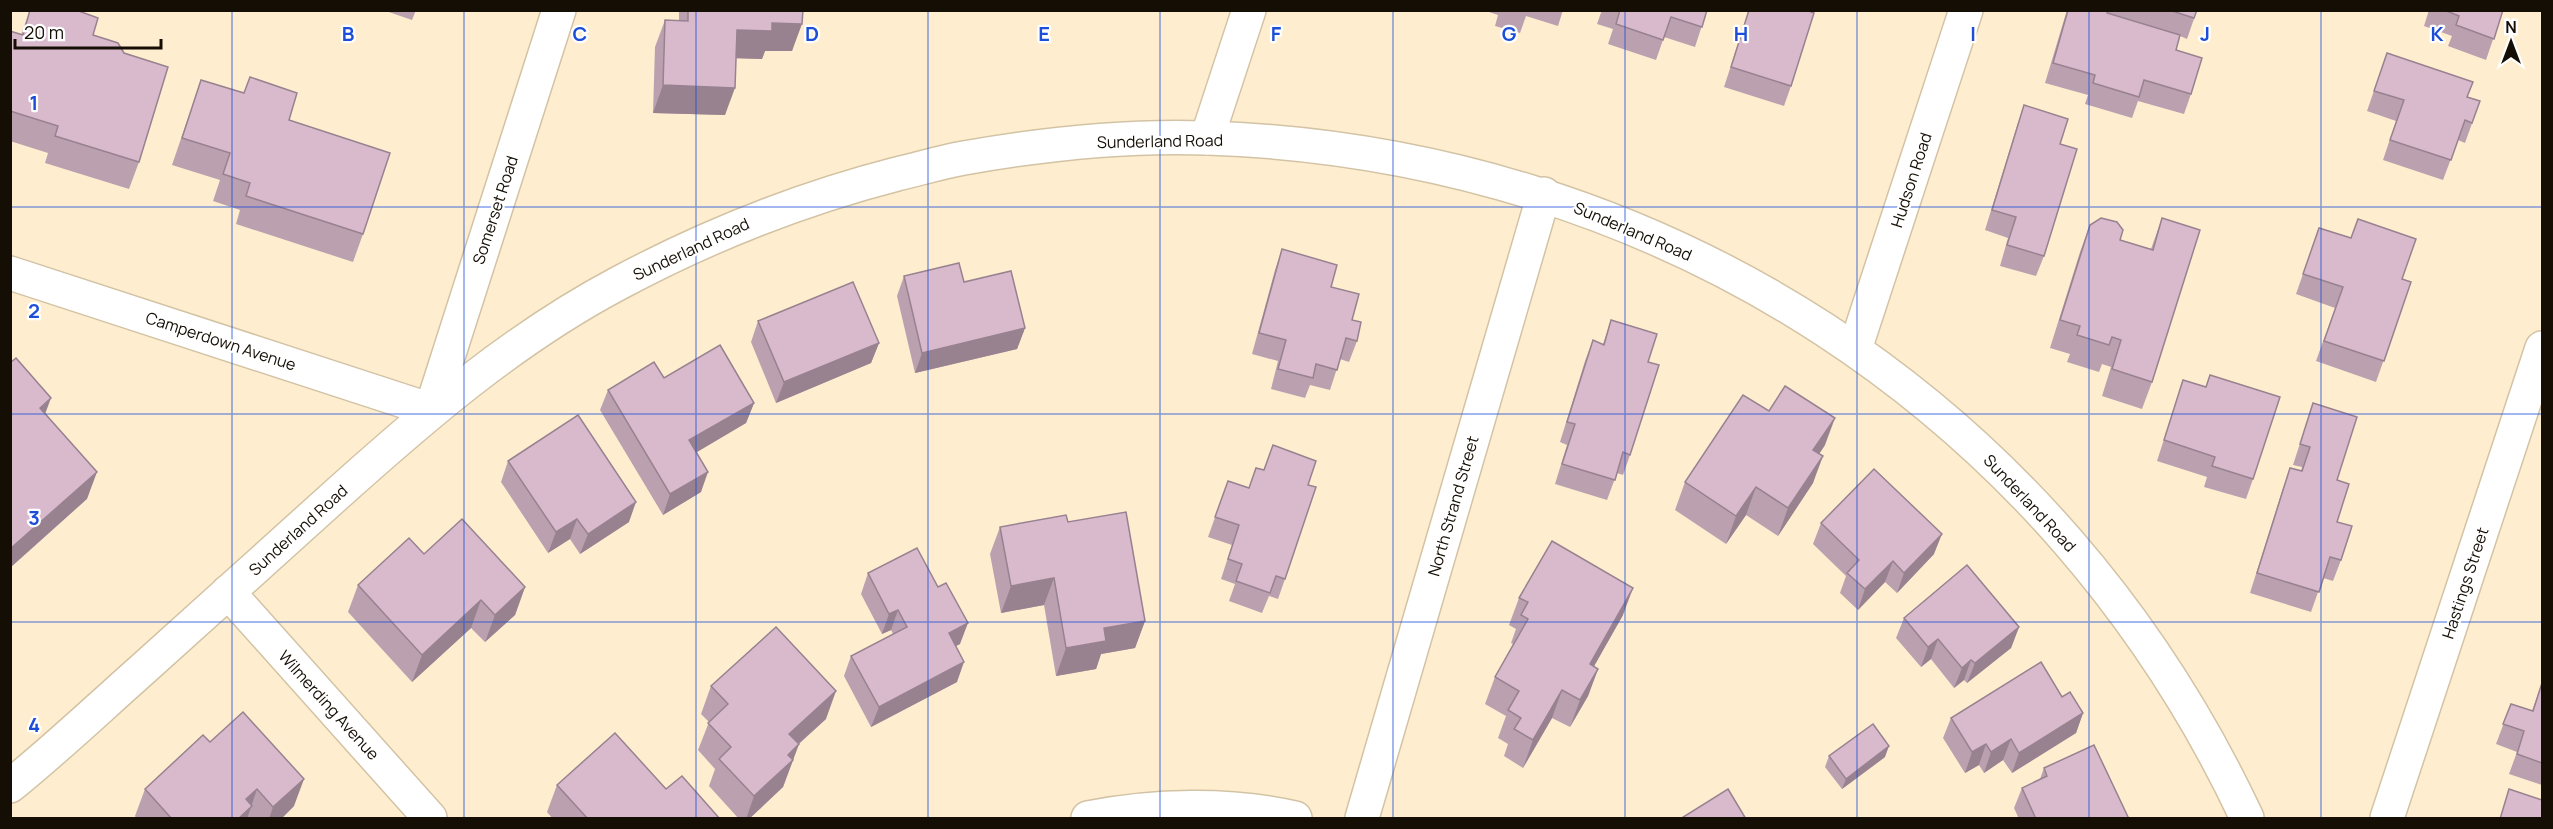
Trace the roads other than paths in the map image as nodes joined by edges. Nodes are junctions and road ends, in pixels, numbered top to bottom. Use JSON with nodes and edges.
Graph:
{"nodes":[{"id":1,"x":559,"y":10,"type":"edge"},
{"id":2,"x":1250,"y":10,"type":"edge"},
{"id":3,"x":1966,"y":10,"type":"edge"},
{"id":4,"x":1207,"y":138,"type":"junction"},
{"id":5,"x":1544,"y":194,"type":"junction"},
{"id":6,"x":10,"y":273,"type":"edge"},
{"id":7,"x":2542,"y":348,"type":"edge"},
{"id":8,"x":1855,"y":349,"type":"junction"},
{"id":9,"x":431,"y":410,"type":"junction"},
{"id":10,"x":228,"y":592,"type":"junction"},
{"id":11,"x":10,"y":786,"type":"edge"},
{"id":12,"x":430,"y":819,"type":"edge"},
{"id":13,"x":1088,"y":819,"type":"edge"},
{"id":14,"x":1295,"y":819,"type":"edge"},
{"id":15,"x":1362,"y":819,"type":"edge"},
{"id":16,"x":2247,"y":819,"type":"edge"},
{"id":17,"x":2387,"y":819,"type":"edge"}],
"edges":[{"from":1,"to":9,"type":"street","name":"Somerset Road"},
{"from":2,"to":4,"type":"street"},
{"from":3,"to":8,"type":"street","name":"Hudson Road"},
{"from":4,"to":5,"type":"street","name":"Sunderland Road"},
{"from":4,"to":9,"type":"street","name":"Sunderland Road"},
{"from":5,"to":8,"type":"street","name":"Sunderland Road"},
{"from":5,"to":15,"type":"street","name":"North Strand Street"},
{"from":6,"to":9,"type":"street","name":"Camperdown Avenue"},
{"from":7,"to":17,"type":"street","name":"Hastings Street"},
{"from":8,"to":16,"type":"street","name":"Sunderland Road"},
{"from":9,"to":10,"type":"street","name":"Sunderland Road"},
{"from":10,"to":11,"type":"street","name":"Sunderland Road"},
{"from":10,"to":12,"type":"street","name":"Wilmerding Avenue"},
{"from":13,"to":14,"type":"street"}]}
